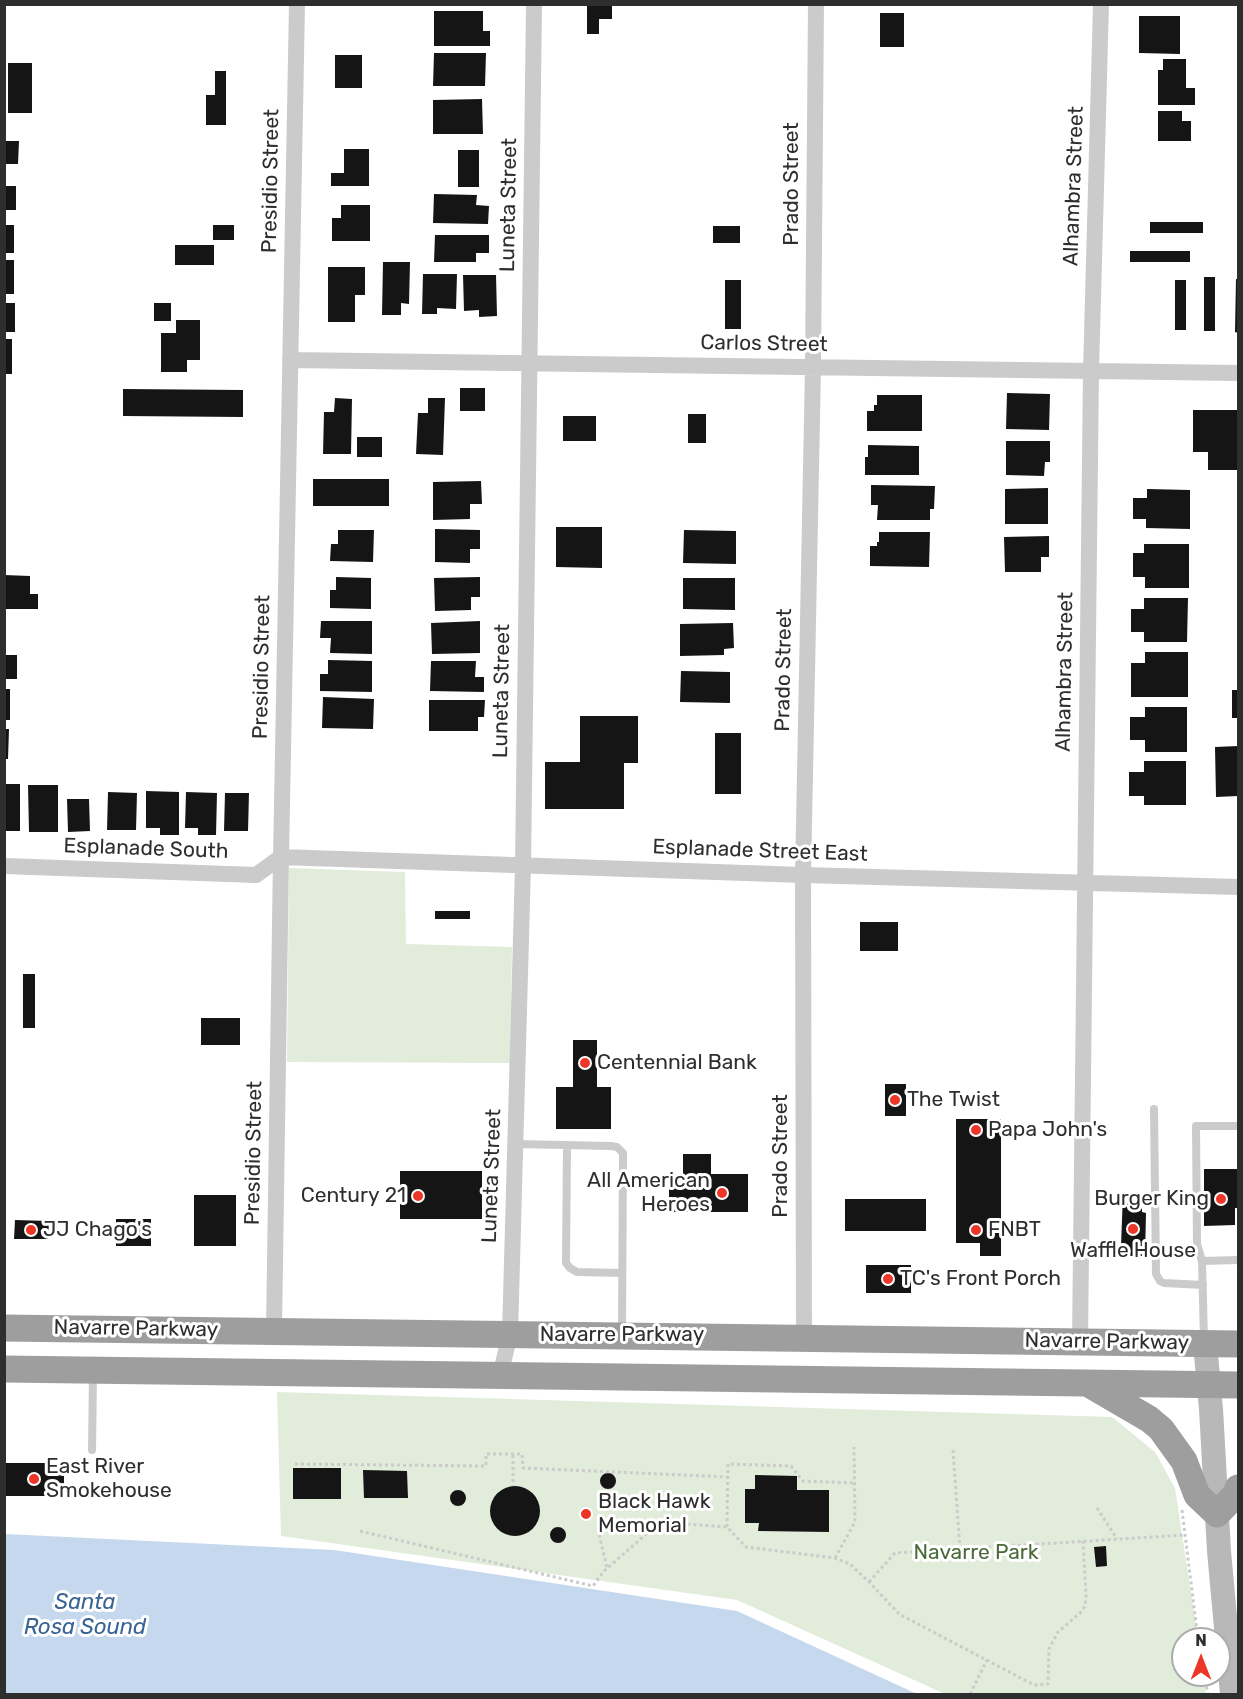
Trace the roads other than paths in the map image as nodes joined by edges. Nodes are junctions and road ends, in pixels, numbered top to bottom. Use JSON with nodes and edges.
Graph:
{"nodes":[{"id":1,"x":297,"y":4,"type":"edge"},
{"id":2,"x":534,"y":4,"type":"edge"},
{"id":3,"x":816,"y":4,"type":"edge"},
{"id":4,"x":1101,"y":4,"type":"edge"},
{"id":5,"x":290,"y":360,"type":"junction"},
{"id":6,"x":529,"y":364,"type":"junction"},
{"id":7,"x":813,"y":367,"type":"junction"},
{"id":8,"x":1091,"y":371,"type":"junction"},
{"id":9,"x":1239,"y":373,"type":"edge"},
{"id":10,"x":281,"y":857,"type":"junction"},
{"id":11,"x":4,"y":866,"type":"edge"},
{"id":12,"x":523,"y":866,"type":"junction"},
{"id":13,"x":803,"y":875,"type":"junction"},
{"id":14,"x":1085,"y":882,"type":"junction"},
{"id":15,"x":1239,"y":887,"type":"edge"},
{"id":16,"x":1154,"y":1109,"type":"dead end"},
{"id":17,"x":1239,"y":1126,"type":"edge"},
{"id":18,"x":515,"y":1144,"type":"junction"},
{"id":19,"x":567,"y":1145,"type":"junction"},
{"id":20,"x":1239,"y":1260,"type":"edge"},
{"id":21,"x":1202,"y":1261,"type":"junction"},
{"id":22,"x":622,"y":1273,"type":"junction"},
{"id":23,"x":1203,"y":1285,"type":"junction"},
{"id":24,"x":4,"y":1311,"type":"edge"},
{"id":25,"x":4,"y":1328,"type":"edge"},
{"id":26,"x":74,"y":1328,"type":"junction"},
{"id":27,"x":274,"y":1330,"type":"junction"},
{"id":28,"x":510,"y":1334,"type":"junction"},
{"id":29,"x":622,"y":1335,"type":"junction"},
{"id":30,"x":804,"y":1336,"type":"junction"},
{"id":31,"x":1080,"y":1341,"type":"junction"},
{"id":32,"x":1205,"y":1344,"type":"junction"},
{"id":33,"x":1239,"y":1344,"type":"edge"},
{"id":34,"x":4,"y":1345,"type":"edge"},
{"id":35,"x":4,"y":1369,"type":"edge"},
{"id":36,"x":93,"y":1371,"type":"junction"},
{"id":37,"x":500,"y":1376,"type":"junction"},
{"id":38,"x":1088,"y":1384,"type":"junction"},
{"id":39,"x":1209,"y":1385,"type":"junction"},
{"id":40,"x":1239,"y":1385,"type":"edge"},
{"id":41,"x":92,"y":1450,"type":"dead end"},
{"id":42,"x":1239,"y":1488,"type":"edge"},
{"id":43,"x":1217,"y":1514,"type":"junction"},
{"id":44,"x":1232,"y":1695,"type":"edge"}],
"edges":[{"from":1,"to":5,"type":"street","name":"Presidio Street"},
{"from":2,"to":6,"type":"street","name":"Luneta Street"},
{"from":3,"to":7,"type":"street","name":"Prado Street"},
{"from":4,"to":8,"type":"street","name":"Alhambra Street"},
{"from":5,"to":6,"type":"street","name":"Carlos Street"},
{"from":5,"to":10,"type":"street","name":"Presidio Street"},
{"from":6,"to":7,"type":"street","name":"Carlos Street"},
{"from":6,"to":12,"type":"street","name":"Luneta Street"},
{"from":7,"to":8,"type":"street","name":"Carlos Street"},
{"from":7,"to":13,"type":"street","name":"Prado Street"},
{"from":8,"to":9,"type":"street","name":"Carlos Street"},
{"from":8,"to":14,"type":"street","name":"Alhambra Street"},
{"from":10,"to":11,"type":"street","name":"Esplanade South"},
{"from":10,"to":12,"type":"street","name":"Esplanade Street East"},
{"from":10,"to":27,"type":"street","name":"Presidio Street"},
{"from":12,"to":13,"type":"street","name":"Esplanade Street East"},
{"from":12,"to":18,"type":"street","name":"Luneta Street"},
{"from":13,"to":14,"type":"street","name":"Esplanade Street East"},
{"from":13,"to":30,"type":"street","name":"Prado Street"},
{"from":14,"to":15,"type":"street","name":"Esplanade Street East"},
{"from":14,"to":31,"type":"street","name":"Alhambra Street"},
{"from":16,"to":23,"type":"lane"},
{"from":17,"to":21,"type":"lane"},
{"from":18,"to":19,"type":"lane"},
{"from":18,"to":28,"type":"street","name":"Luneta Street"},
{"from":19,"to":22,"type":"lane"},
{"from":19,"to":22,"type":"lane"},
{"from":20,"to":21,"type":"lane"},
{"from":21,"to":23,"type":"lane"},
{"from":22,"to":29,"type":"lane"},
{"from":23,"to":32,"type":"lane"},
{"from":24,"to":27,"type":"highway"},
{"from":25,"to":26,"type":"highway","name":"Navarre Parkway"},
{"from":26,"to":27,"type":"highway","name":"Navarre Parkway"},
{"from":26,"to":34,"type":"highway"},
{"from":27,"to":28,"type":"highway","name":"Navarre Parkway"},
{"from":28,"to":29,"type":"highway","name":"Navarre Parkway"},
{"from":28,"to":37,"type":"street","name":"Luneta Street"},
{"from":29,"to":30,"type":"highway","name":"Navarre Parkway"},
{"from":30,"to":31,"type":"highway","name":"Navarre Parkway"},
{"from":31,"to":32,"type":"highway","name":"Navarre Parkway"},
{"from":32,"to":33,"type":"highway","name":"Navarre Parkway"},
{"from":32,"to":39,"type":"main road"},
{"from":35,"to":36,"type":"highway","name":"Navarre Parkway"},
{"from":36,"to":37,"type":"highway","name":"Navarre Parkway"},
{"from":36,"to":41,"type":"lane"},
{"from":37,"to":38,"type":"highway","name":"Navarre Parkway"},
{"from":38,"to":39,"type":"highway","name":"Navarre Parkway"},
{"from":38,"to":43,"type":"highway"},
{"from":39,"to":40,"type":"highway","name":"Navarre Parkway"},
{"from":39,"to":43,"type":"main road"},
{"from":42,"to":43,"type":"highway"},
{"from":43,"to":44,"type":"main road"}]}
